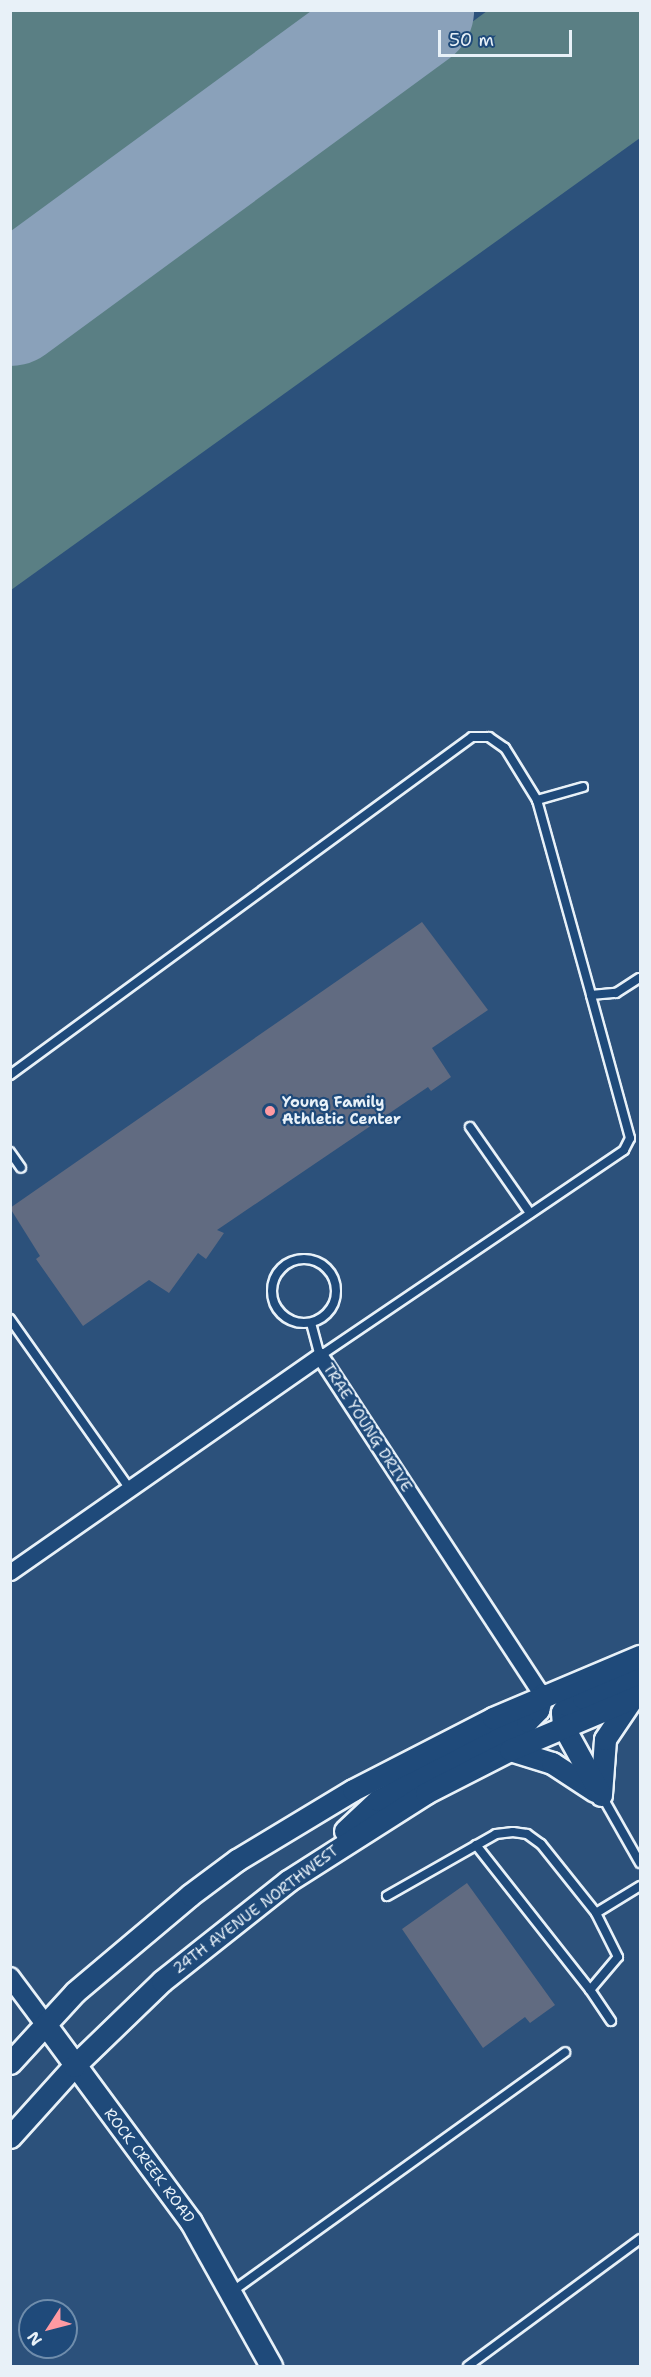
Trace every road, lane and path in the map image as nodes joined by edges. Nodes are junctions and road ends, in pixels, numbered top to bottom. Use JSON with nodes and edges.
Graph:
{"nodes":[{"id":1,"x":583,"y":787,"type":"dead end"},
{"id":2,"x":537,"y":800,"type":"junction"},
{"id":3,"x":639,"y":978,"type":"edge"},
{"id":4,"x":591,"y":995,"type":"junction"},
{"id":5,"x":10,"y":1075,"type":"edge"},
{"id":6,"x":470,"y":1127,"type":"dead end"},
{"id":7,"x":10,"y":1152,"type":"edge"},
{"id":8,"x":21,"y":1168,"type":"dead end"},
{"id":9,"x":530,"y":1213,"type":"junction"},
{"id":10,"x":10,"y":1319,"type":"edge"},
{"id":11,"x":311,"y":1323,"type":"junction"},
{"id":12,"x":320,"y":1356,"type":"junction"},
{"id":13,"x":130,"y":1489,"type":"junction"},
{"id":14,"x":10,"y":1572,"type":"edge"},
{"id":15,"x":640,"y":1656,"type":"edge"},
{"id":16,"x":638,"y":1690,"type":"edge"},
{"id":17,"x":542,"y":1695,"type":"junction"},
{"id":18,"x":563,"y":1726,"type":"junction"},
{"id":19,"x":510,"y":1750,"type":"junction"},
{"id":20,"x":601,"y":1795,"type":"junction"},
{"id":21,"x":476,"y":1845,"type":"junction"},
{"id":22,"x":640,"y":1863,"type":"edge"},
{"id":23,"x":303,"y":1871,"type":"junction"},
{"id":24,"x":640,"y":1886,"type":"edge"},
{"id":25,"x":387,"y":1896,"type":"dead end"},
{"id":26,"x":596,"y":1913,"type":"junction"},
{"id":27,"x":10,"y":1977,"type":"edge"},
{"id":28,"x":590,"y":1990,"type":"junction"},
{"id":29,"x":611,"y":2021,"type":"dead end"},
{"id":30,"x":45,"y":2024,"type":"junction"},
{"id":31,"x":565,"y":2052,"type":"dead end"},
{"id":32,"x":10,"y":2063,"type":"edge"},
{"id":33,"x":74,"y":2066,"type":"junction"},
{"id":34,"x":10,"y":2137,"type":"edge"},
{"id":35,"x":640,"y":2239,"type":"edge"},
{"id":36,"x":232,"y":2291,"type":"junction"},
{"id":37,"x":271,"y":2367,"type":"edge"},
{"id":38,"x":468,"y":2367,"type":"edge"}],
"edges":[{"from":1,"to":2,"type":"lane"},
{"from":2,"to":4,"type":"lane"},
{"from":2,"to":5,"type":"lane"},
{"from":3,"to":4,"type":"lane"},
{"from":4,"to":9,"type":"lane"},
{"from":6,"to":9,"type":"lane"},
{"from":7,"to":8,"type":"lane"},
{"from":9,"to":12,"type":"lane"},
{"from":10,"to":13,"type":"lane"},
{"from":11,"to":11,"type":"lane"},
{"from":11,"to":12,"type":"lane"},
{"from":12,"to":13,"type":"street","name":"TRAE YOUNG DRIVE"},
{"from":12,"to":17,"type":"street","name":"TRAE YOUNG DRIVE"},
{"from":13,"to":14,"type":"street","name":"TRAE YOUNG DRIVE"},
{"from":15,"to":17,"type":"main road"},
{"from":16,"to":18,"type":"main road"},
{"from":16,"to":20,"type":"main road"},
{"from":17,"to":23,"type":"main road"},
{"from":17,"to":30,"type":"main road"},
{"from":18,"to":19,"type":"main road","name":"24TH AVENUE NORTHWEST"},
{"from":18,"to":20,"type":"main road"},
{"from":19,"to":20,"type":"main road"},
{"from":19,"to":23,"type":"main road","name":"24TH AVENUE NORTHWEST"},
{"from":20,"to":22,"type":"lane"},
{"from":21,"to":25,"type":"lane"},
{"from":21,"to":26,"type":"lane"},
{"from":21,"to":28,"type":"lane"},
{"from":23,"to":33,"type":"main road","name":"24TH AVENUE NORTHWEST"},
{"from":24,"to":26,"type":"lane"},
{"from":26,"to":28,"type":"lane"},
{"from":27,"to":30,"type":"street","name":"ROCK CREEK ROAD"},
{"from":28,"to":29,"type":"lane"},
{"from":30,"to":32,"type":"main road"},
{"from":30,"to":33,"type":"main road","name":"ROCK CREEK ROAD"},
{"from":31,"to":36,"type":"lane"},
{"from":33,"to":34,"type":"main road","name":"24TH AVENUE NORTHWEST"},
{"from":33,"to":36,"type":"main road","name":"ROCK CREEK ROAD"},
{"from":35,"to":38,"type":"lane"},
{"from":36,"to":37,"type":"main road","name":"ROCK CREEK ROAD"}]}
